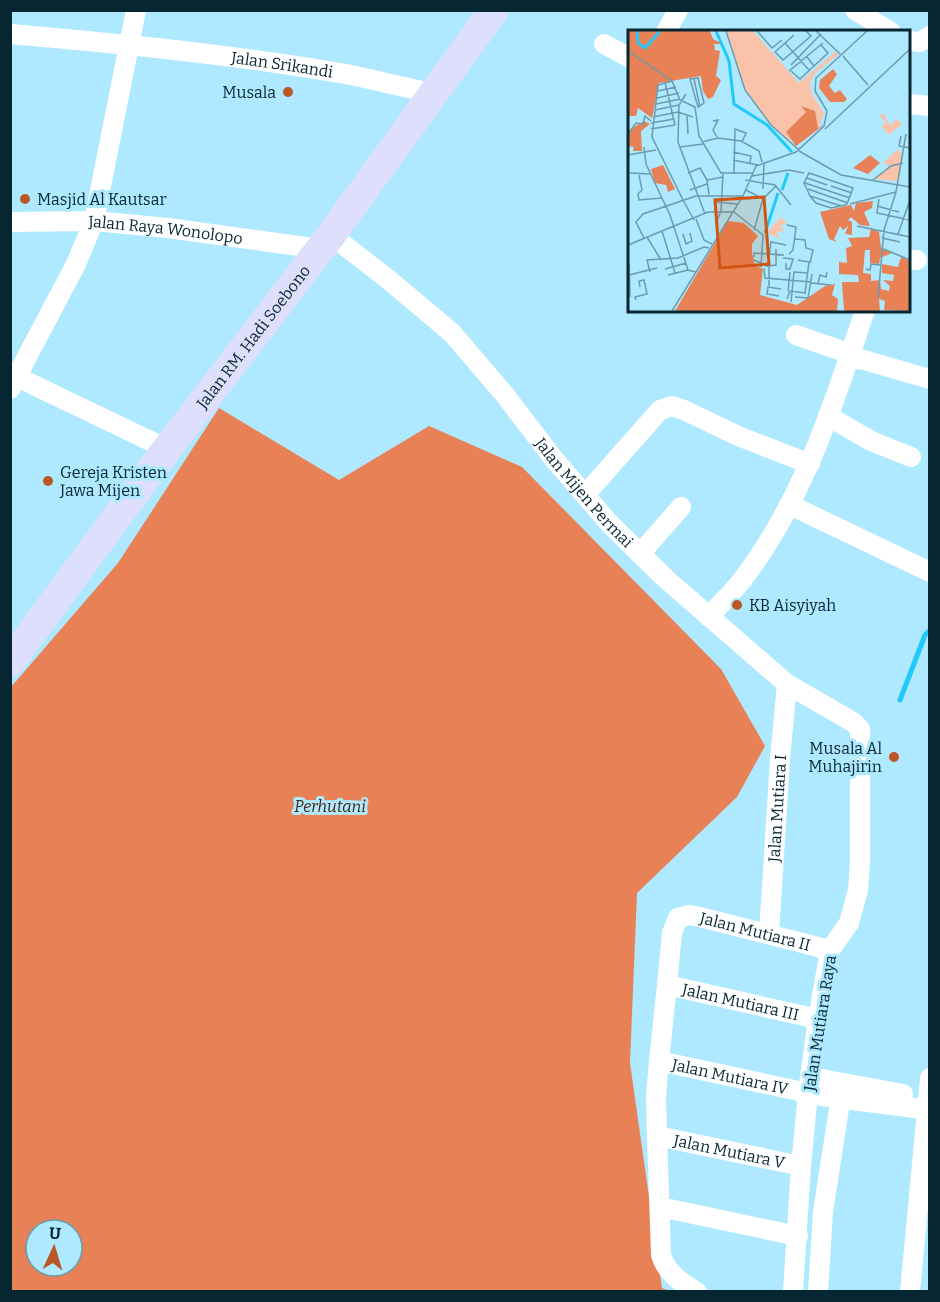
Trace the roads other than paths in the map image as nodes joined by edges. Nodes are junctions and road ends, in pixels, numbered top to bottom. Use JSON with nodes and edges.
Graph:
{"nodes":[{"id":1,"x":136,"y":10,"type":"edge"},
{"id":2,"x":494,"y":10,"type":"edge"},
{"id":3,"x":678,"y":10,"type":"edge"},
{"id":4,"x":866,"y":13,"type":"edge"},
{"id":5,"x":667,"y":30,"type":"edge"},
{"id":6,"x":888,"y":30,"type":"edge"},
{"id":7,"x":10,"y":34,"type":"edge"},
{"id":8,"x":930,"y":36,"type":"edge"},
{"id":9,"x":910,"y":43,"type":"edge"},
{"id":10,"x":604,"y":44,"type":"dead end"},
{"id":11,"x":130,"y":45,"type":"junction"},
{"id":12,"x":628,"y":57,"type":"edge"},
{"id":13,"x":436,"y":94,"type":"junction"},
{"id":14,"x":910,"y":104,"type":"edge"},
{"id":15,"x":930,"y":106,"type":"edge"},
{"id":16,"x":94,"y":221,"type":"junction"},
{"id":17,"x":10,"y":222,"type":"edge"},
{"id":18,"x":326,"y":242,"type":"junction"},
{"id":19,"x":864,"y":312,"type":"edge"},
{"id":20,"x":796,"y":335,"type":"dead end"},
{"id":21,"x":849,"y":356,"type":"junction"},
{"id":22,"x":930,"y":379,"type":"edge"},
{"id":23,"x":14,"y":383,"type":"edge"},
{"id":24,"x":828,"y":416,"type":"junction"},
{"id":25,"x":167,"y":449,"type":"junction"},
{"id":26,"x":912,"y":458,"type":"dead end"},
{"id":27,"x":810,"y":464,"type":"junction"},
{"id":28,"x":585,"y":495,"type":"junction"},
{"id":29,"x":790,"y":505,"type":"junction"},
{"id":30,"x":681,"y":507,"type":"dead end"},
{"id":31,"x":640,"y":554,"type":"junction"},
{"id":32,"x":930,"y":572,"type":"edge"},
{"id":33,"x":709,"y":617,"type":"junction"},
{"id":34,"x":10,"y":662,"type":"edge"},
{"id":35,"x":787,"y":684,"type":"junction"},
{"id":36,"x":858,"y":725,"type":"joint"},
{"id":37,"x":769,"y":934,"type":"junction"},
{"id":38,"x":830,"y":950,"type":"junction"},
{"id":39,"x":667,"y":985,"type":"junction"},
{"id":40,"x":818,"y":1019,"type":"junction"},
{"id":41,"x":659,"y":1060,"type":"junction"},
{"id":42,"x":930,"y":1078,"type":"edge"},
{"id":43,"x":809,"y":1084,"type":"junction"},
{"id":44,"x":841,"y":1090,"type":"junction"},
{"id":45,"x":928,"y":1104,"type":"edge"},
{"id":46,"x":657,"y":1136,"type":"junction"},
{"id":47,"x":801,"y":1166,"type":"junction"},
{"id":48,"x":660,"y":1207,"type":"junction"},
{"id":49,"x":924,"y":1209,"type":"edge"},
{"id":50,"x":798,"y":1236,"type":"junction"},
{"id":51,"x":698,"y":1292,"type":"edge"},
{"id":52,"x":793,"y":1292,"type":"edge"},
{"id":53,"x":818,"y":1292,"type":"edge"},
{"id":54,"x":910,"y":1292,"type":"edge"}],
"edges":[{"from":1,"to":11,"type":"street"},
{"from":2,"to":13,"type":"main road","name":"Jalan RM. Hadi Soebono"},
{"from":3,"to":5,"type":"street"},
{"from":4,"to":6,"type":"street"},
{"from":7,"to":11,"type":"street","name":"Jalan Srikandi"},
{"from":8,"to":9,"type":"street"},
{"from":10,"to":12,"type":"street"},
{"from":11,"to":13,"type":"street","name":"Jalan Srikandi"},
{"from":11,"to":16,"type":"street"},
{"from":13,"to":18,"type":"main road","name":"Jalan RM. Hadi Soebono"},
{"from":14,"to":15,"type":"street"},
{"from":16,"to":17,"type":"street","name":"Jalan Raya Wonolopo"},
{"from":16,"to":18,"type":"street","name":"Jalan Raya Wonolopo"},
{"from":16,"to":23,"type":"street"},
{"from":18,"to":25,"type":"main road","name":"Jalan RM. Hadi Soebono"},
{"from":18,"to":28,"type":"street","name":"Jalan Mijen Permai"},
{"from":19,"to":21,"type":"street"},
{"from":20,"to":21,"type":"street"},
{"from":21,"to":22,"type":"street"},
{"from":21,"to":24,"type":"street"},
{"from":23,"to":25,"type":"street"},
{"from":24,"to":26,"type":"street"},
{"from":24,"to":27,"type":"street"},
{"from":25,"to":34,"type":"main road","name":"Jalan RM. Hadi Soebono"},
{"from":27,"to":28,"type":"street"},
{"from":27,"to":29,"type":"street"},
{"from":28,"to":31,"type":"street","name":"Jalan Mijen Permai"},
{"from":29,"to":32,"type":"street"},
{"from":29,"to":33,"type":"street"},
{"from":30,"to":31,"type":"street"},
{"from":31,"to":33,"type":"street","name":"Jalan Mijen Permai"},
{"from":33,"to":35,"type":"street","name":"Jalan Mijen Permai"},
{"from":35,"to":36,"type":"street","name":"Jalan Mijen Permai"},
{"from":35,"to":37,"type":"street","name":"Jalan Mutiara I"},
{"from":36,"to":38,"type":"street","name":"Jalan Mutiara Raya"},
{"from":37,"to":38,"type":"street","name":"Jalan Mutiara II"},
{"from":37,"to":39,"type":"street","name":"Jalan Mutiara II"},
{"from":38,"to":40,"type":"street","name":"Jalan Mutiara Raya"},
{"from":39,"to":40,"type":"street","name":"Jalan Mutiara III"},
{"from":39,"to":41,"type":"street","name":"Jalan Mutiara III"},
{"from":40,"to":43,"type":"street","name":"Jalan Mutiara Raya"},
{"from":41,"to":43,"type":"street","name":"Jalan Mutiara IV"},
{"from":41,"to":46,"type":"street","name":"Jalan Mutiara IV"},
{"from":42,"to":45,"type":"street"},
{"from":43,"to":44,"type":"street","name":"Jalan Mutiara IV"},
{"from":43,"to":47,"type":"street","name":"Jalan Mutiara Raya"},
{"from":44,"to":45,"type":"street","name":"Jalan Mutiara IV"},
{"from":44,"to":53,"type":"street"},
{"from":45,"to":49,"type":"street"},
{"from":46,"to":47,"type":"street","name":"Jalan Mutiara V"},
{"from":46,"to":48,"type":"street","name":"Jalan Mutiara V"},
{"from":47,"to":50,"type":"street","name":"Jalan Mutiara Raya"},
{"from":48,"to":50,"type":"street"},
{"from":48,"to":51,"type":"street","name":"Jalan Mutiara V"},
{"from":49,"to":54,"type":"street"},
{"from":50,"to":52,"type":"street","name":"Jalan Mutiara Raya"}]}
